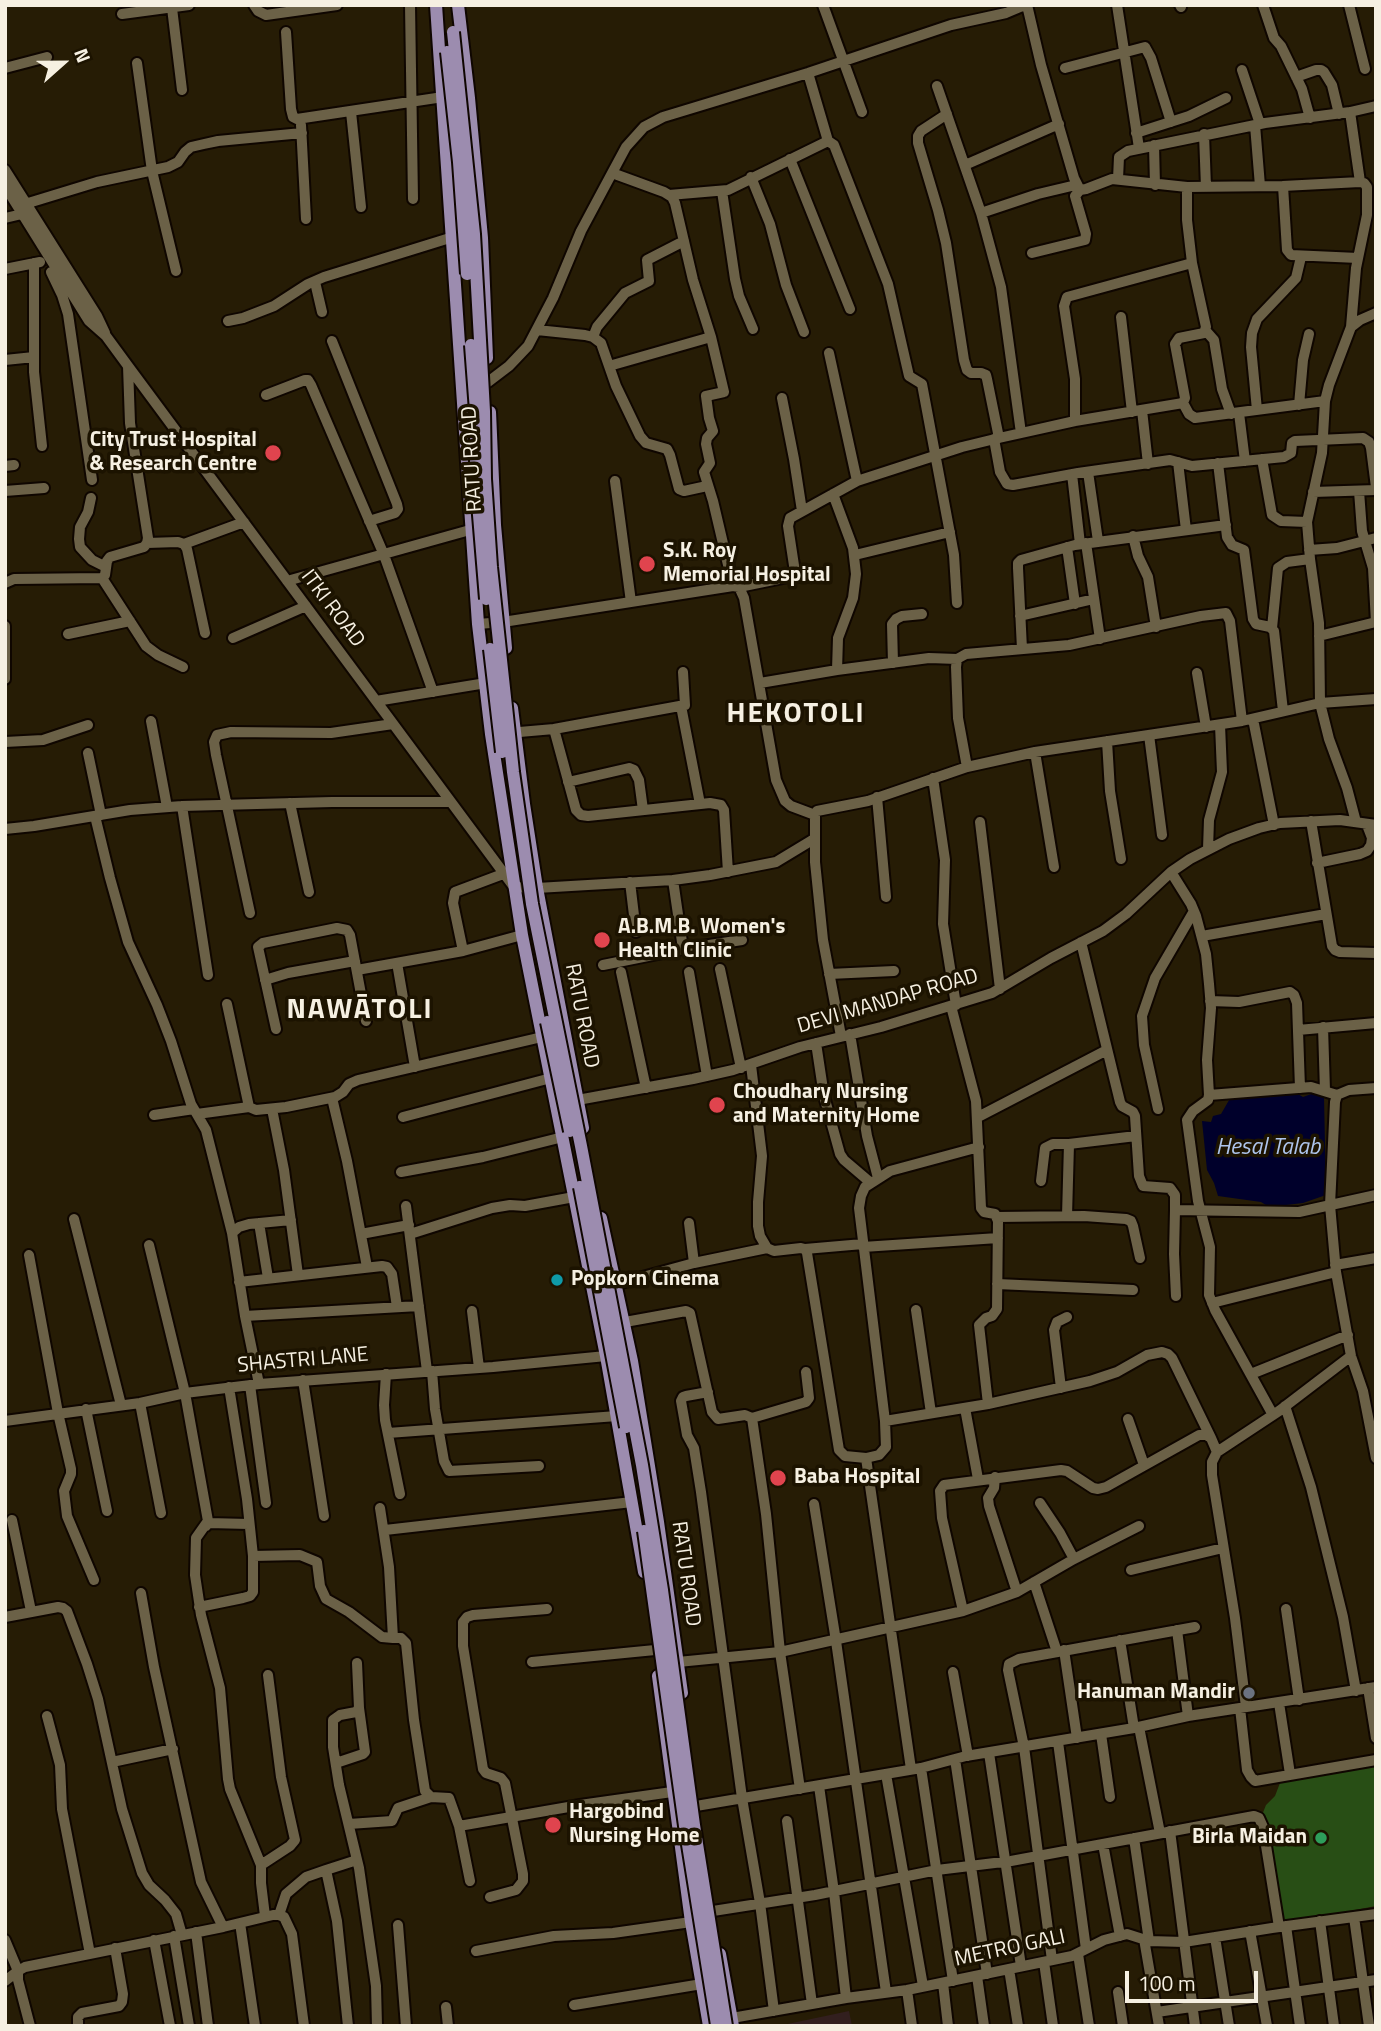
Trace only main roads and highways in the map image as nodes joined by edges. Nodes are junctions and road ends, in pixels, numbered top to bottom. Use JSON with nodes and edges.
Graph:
{"nodes":[{"id":1,"x":438,"y":5,"type":"edge"},
{"id":2,"x":456,"y":5,"type":"edge"},
{"id":3,"x":449,"y":33,"type":"junction"},
{"id":4,"x":730,"y":2023,"type":"edge"},
{"id":5,"x":709,"y":2026,"type":"edge"},
{"id":6,"x":718,"y":2026,"type":"edge"}],
"edges":[{"from":1,"to":3,"type":"main road"},
{"from":1,"to":5,"type":"main road","name":"RATU ROAD"},
{"from":2,"to":3,"type":"main road"},
{"from":2,"to":4,"type":"main road","name":"RATU ROAD"},
{"from":3,"to":4,"type":"main road","bridge":true},
{"from":3,"to":6,"type":"main road","bridge":true}]}
